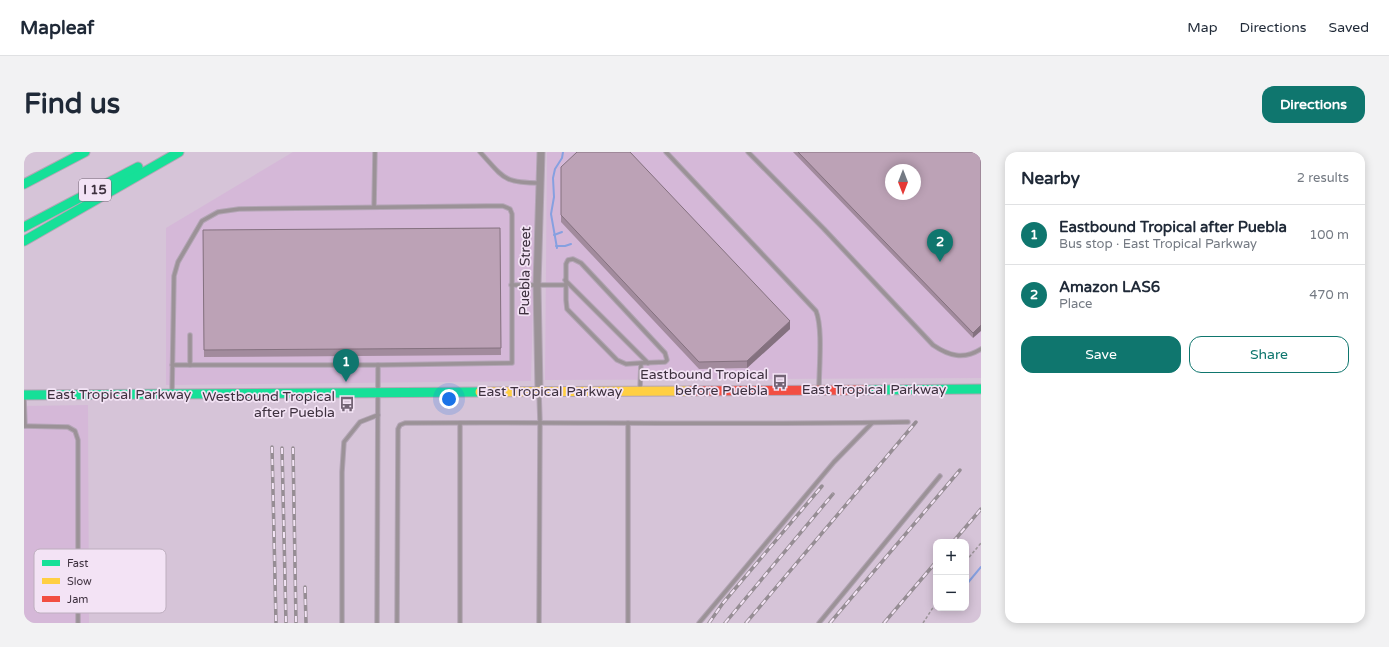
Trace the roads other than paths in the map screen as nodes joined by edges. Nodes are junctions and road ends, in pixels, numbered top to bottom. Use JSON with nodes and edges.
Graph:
{"nodes":[{"id":1,"x":85,"y":152,"type":"edge"},
{"id":2,"x":165,"y":152,"type":"edge"},
{"id":3,"x":179,"y":152,"type":"edge"},
{"id":4,"x":375,"y":152,"type":"edge"},
{"id":5,"x":480,"y":152,"type":"edge"},
{"id":6,"x":541,"y":152,"type":"edge"},
{"id":7,"x":666,"y":152,"type":"edge"},
{"id":8,"x":748,"y":152,"type":"edge"},
{"id":9,"x":540,"y":183,"type":"junction"},
{"id":10,"x":24,"y":184,"type":"edge"},
{"id":11,"x":374,"y":207,"type":"junction"},
{"id":12,"x":24,"y":227,"type":"edge"},
{"id":13,"x":24,"y":241,"type":"edge"},
{"id":14,"x":565,"y":280,"type":"junction"},
{"id":15,"x":511,"y":285,"type":"junction"},
{"id":16,"x":537,"y":285,"type":"junction"},
{"id":17,"x":565,"y":285,"type":"junction"},
{"id":18,"x":190,"y":335,"type":"dead end"},
{"id":19,"x":981,"y":349,"type":"edge"},
{"id":20,"x":641,"y":363,"type":"junction"},
{"id":21,"x":648,"y":363,"type":"junction"},
{"id":22,"x":172,"y":365,"type":"junction"},
{"id":23,"x":190,"y":365,"type":"junction"},
{"id":24,"x":378,"y":365,"type":"junction"},
{"id":25,"x":981,"y":389,"type":"edge"},
{"id":26,"x":640,"y":390,"type":"junction"},
{"id":27,"x":819,"y":390,"type":"junction"},
{"id":28,"x":539,"y":391,"type":"junction"},
{"id":29,"x":378,"y":392,"type":"junction"},
{"id":30,"x":172,"y":394,"type":"junction"},
{"id":31,"x":24,"y":395,"type":"edge"},
{"id":32,"x":378,"y":415,"type":"junction"},
{"id":33,"x":540,"y":422,"type":"junction"},
{"id":34,"x":908,"y":422,"type":"dead end"},
{"id":35,"x":460,"y":423,"type":"junction"},
{"id":36,"x":628,"y":423,"type":"junction"},
{"id":37,"x":872,"y":423,"type":"junction"},
{"id":38,"x":24,"y":426,"type":"edge"},
{"id":39,"x":940,"y":476,"type":"dead end"},
{"id":40,"x":78,"y":549,"type":"edge"},
{"id":41,"x":342,"y":623,"type":"edge"},
{"id":42,"x":377,"y":623,"type":"edge"},
{"id":43,"x":397,"y":623,"type":"edge"},
{"id":44,"x":460,"y":623,"type":"edge"},
{"id":45,"x":539,"y":623,"type":"edge"},
{"id":46,"x":628,"y":623,"type":"edge"},
{"id":47,"x":699,"y":623,"type":"edge"},
{"id":48,"x":819,"y":623,"type":"edge"}],
"edges":[{"from":1,"to":10,"type":"main road"},
{"from":2,"to":12,"type":"main road","number":"I 15"},
{"from":3,"to":13,"type":"main road"},
{"from":4,"to":11,"type":"lane"},
{"from":5,"to":9,"type":"lane"},
{"from":6,"to":9,"type":"street","name":"Puebla Street"},
{"from":7,"to":27,"type":"lane"},
{"from":8,"to":19,"type":"lane"},
{"from":9,"to":16,"type":"street","name":"Puebla Street"},
{"from":11,"to":15,"type":"lane"},
{"from":11,"to":22,"type":"lane"},
{"from":14,"to":17,"type":"lane"},
{"from":14,"to":21,"type":"lane"},
{"from":14,"to":21,"type":"lane"},
{"from":15,"to":16,"type":"lane"},
{"from":15,"to":24,"type":"lane"},
{"from":16,"to":17,"type":"lane"},
{"from":16,"to":28,"type":"street","name":"Puebla Street"},
{"from":17,"to":20,"type":"lane"},
{"from":18,"to":23,"type":"lane"},
{"from":20,"to":21,"type":"lane"},
{"from":20,"to":26,"type":"lane"},
{"from":22,"to":23,"type":"lane"},
{"from":22,"to":30,"type":"lane"},
{"from":23,"to":24,"type":"lane"},
{"from":24,"to":29,"type":"lane"},
{"from":25,"to":27,"type":"main road","name":"East Tropical Parkway"},
{"from":26,"to":27,"type":"main road","name":"East Tropical Parkway"},
{"from":26,"to":28,"type":"main road","name":"East Tropical Parkway"},
{"from":28,"to":29,"type":"main road","name":"East Tropical Parkway"},
{"from":28,"to":33,"type":"lane"},
{"from":29,"to":30,"type":"main road","name":"East Tropical Parkway"},
{"from":29,"to":32,"type":"lane"},
{"from":30,"to":31,"type":"main road","name":"East Tropical Parkway"},
{"from":31,"to":38,"type":"lane"},
{"from":32,"to":41,"type":"lane"},
{"from":32,"to":42,"type":"lane"},
{"from":33,"to":35,"type":"lane"},
{"from":33,"to":36,"type":"lane"},
{"from":33,"to":45,"type":"lane"},
{"from":34,"to":37,"type":"lane"},
{"from":35,"to":43,"type":"lane"},
{"from":35,"to":44,"type":"lane"},
{"from":36,"to":37,"type":"lane"},
{"from":36,"to":46,"type":"lane"},
{"from":37,"to":47,"type":"lane"},
{"from":38,"to":40,"type":"lane"},
{"from":39,"to":48,"type":"lane"}]}
